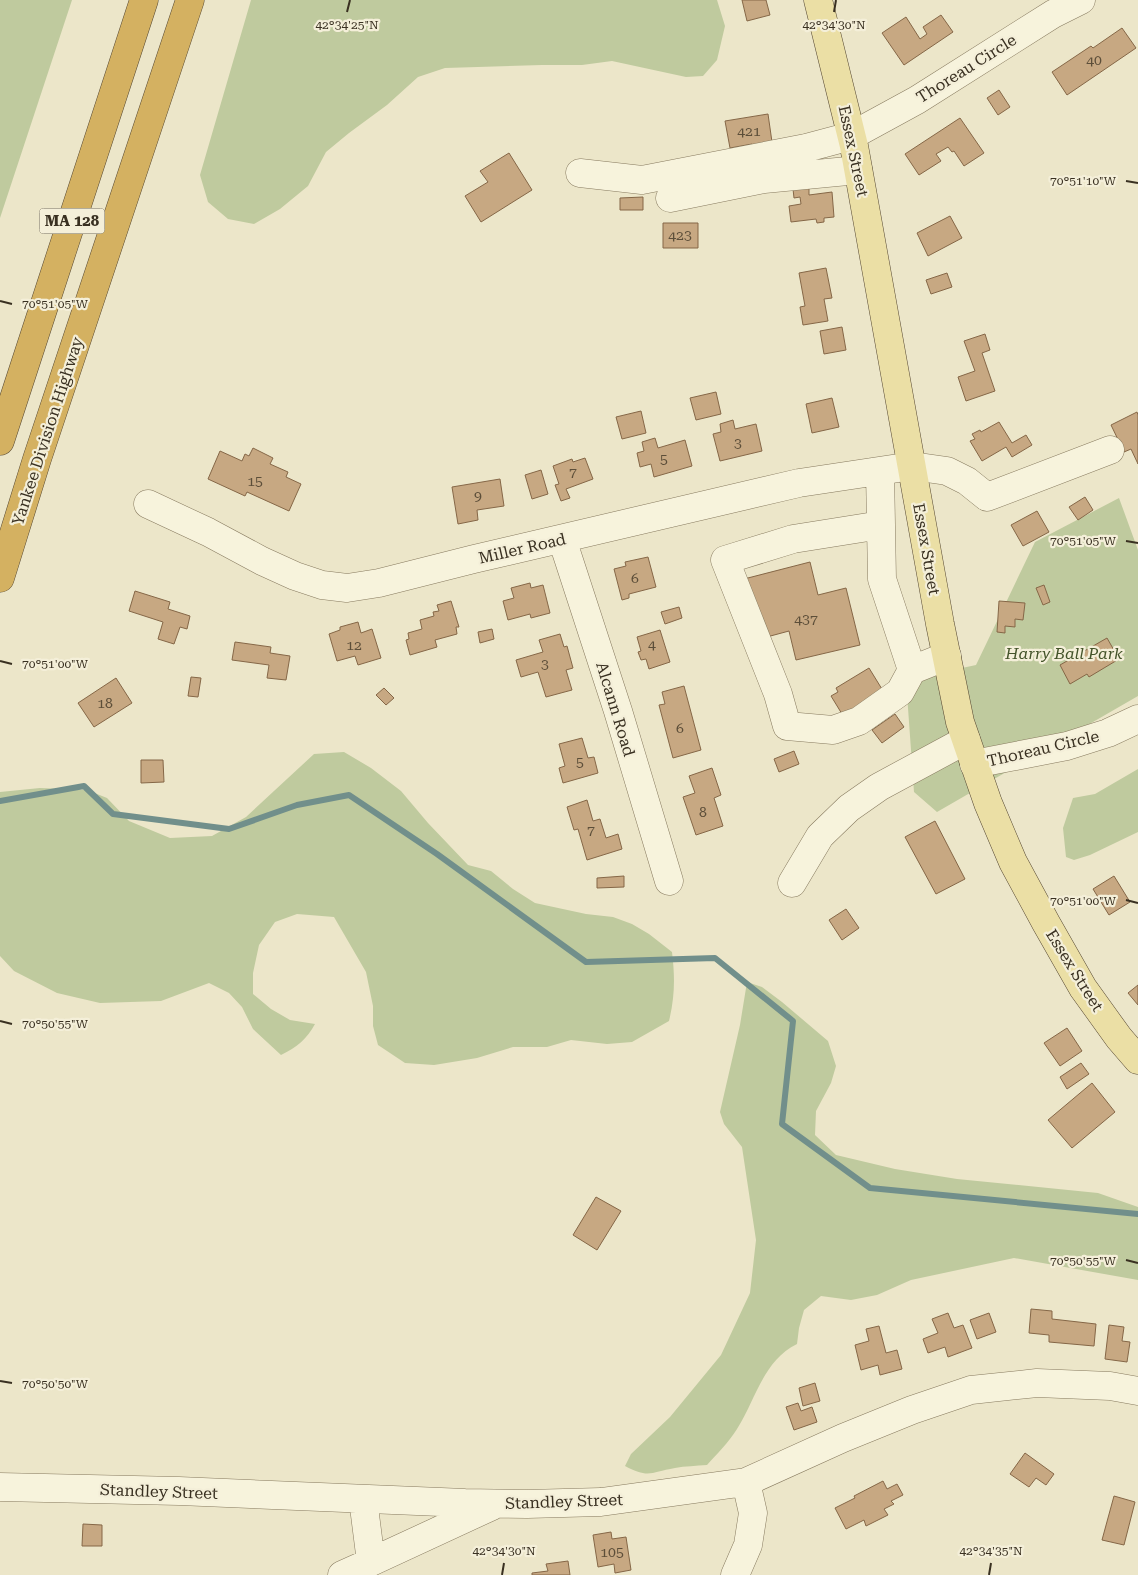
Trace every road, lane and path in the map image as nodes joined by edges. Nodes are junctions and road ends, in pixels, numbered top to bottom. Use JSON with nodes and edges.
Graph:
{"nodes":[{"id":1,"x":144,"y":0,"type":"edge"},
{"id":2,"x":190,"y":0,"type":"edge"},
{"id":3,"x":818,"y":0,"type":"edge"},
{"id":4,"x":1081,"y":0,"type":"edge"},
{"id":5,"x":851,"y":136,"type":"junction"},
{"id":6,"x":858,"y":170,"type":"junction"},
{"id":7,"x":580,"y":173,"type":"dead end"},
{"id":8,"x":670,"y":198,"type":"dead end"},
{"id":9,"x":0,"y":441,"type":"edge"},
{"id":10,"x":1110,"y":450,"type":"dead end"},
{"id":11,"x":912,"y":466,"type":"junction"},
{"id":12,"x":880,"y":471,"type":"junction"},
{"id":13,"x":148,"y":504,"type":"dead end"},
{"id":14,"x":881,"y":525,"type":"junction"},
{"id":15,"x":562,"y":539,"type":"junction"},
{"id":16,"x":0,"y":578,"type":"edge"},
{"id":17,"x":947,"y":656,"type":"junction"},
{"id":18,"x":912,"y":670,"type":"junction"},
{"id":19,"x":1138,"y":719,"type":"edge"},
{"id":20,"x":970,"y":752,"type":"junction"},
{"id":21,"x":668,"y":881,"type":"dead end"},
{"id":22,"x":792,"y":883,"type":"dead end"},
{"id":23,"x":1138,"y":1060,"type":"edge"},
{"id":24,"x":1138,"y":1391,"type":"edge"},
{"id":25,"x":746,"y":1482,"type":"junction"},
{"id":26,"x":0,"y":1487,"type":"edge"},
{"id":27,"x":363,"y":1499,"type":"junction"},
{"id":28,"x":496,"y":1504,"type":"junction"},
{"id":29,"x":371,"y":1562,"type":"junction"},
{"id":30,"x":342,"y":1575,"type":"edge"},
{"id":31,"x":735,"y":1575,"type":"edge"}],
"edges":[{"from":1,"to":9,"type":"highway","number":"MA 128"},
{"from":2,"to":16,"type":"highway","name":"Yankee Division Highway","number":"MA 128"},
{"from":3,"to":5,"type":"main road","name":"Essex Street"},
{"from":4,"to":5,"type":"street","name":"Thoreau Circle"},
{"from":5,"to":6,"type":"main road","name":"Essex Street"},
{"from":5,"to":7,"type":"street","name":"Thoreau Circle"},
{"from":6,"to":8,"type":"street"},
{"from":6,"to":11,"type":"main road","name":"Essex Street"},
{"from":10,"to":11,"type":"street","name":"Miller Road"},
{"from":11,"to":12,"type":"street","name":"Miller Road"},
{"from":11,"to":17,"type":"main road","name":"Essex Street"},
{"from":12,"to":14,"type":"street"},
{"from":12,"to":15,"type":"street","name":"Miller Road"},
{"from":13,"to":15,"type":"street","name":"Miller Road"},
{"from":14,"to":18,"type":"street"},
{"from":14,"to":18,"type":"street"},
{"from":15,"to":21,"type":"street","name":"Alcann Road"},
{"from":17,"to":18,"type":"street"},
{"from":17,"to":20,"type":"main road","name":"Essex Street"},
{"from":19,"to":20,"type":"street","name":"Thoreau Circle"},
{"from":20,"to":22,"type":"street","name":"Thoreau Circle"},
{"from":20,"to":23,"type":"main road","name":"Essex Street"},
{"from":24,"to":25,"type":"street","name":"Standley Street"},
{"from":25,"to":28,"type":"street","name":"Standley Street"},
{"from":25,"to":31,"type":"street"},
{"from":26,"to":27,"type":"street","name":"Standley Street"},
{"from":27,"to":28,"type":"street","name":"Standley Street"},
{"from":27,"to":29,"type":"street"},
{"from":28,"to":29,"type":"street"},
{"from":29,"to":30,"type":"street"}]}
